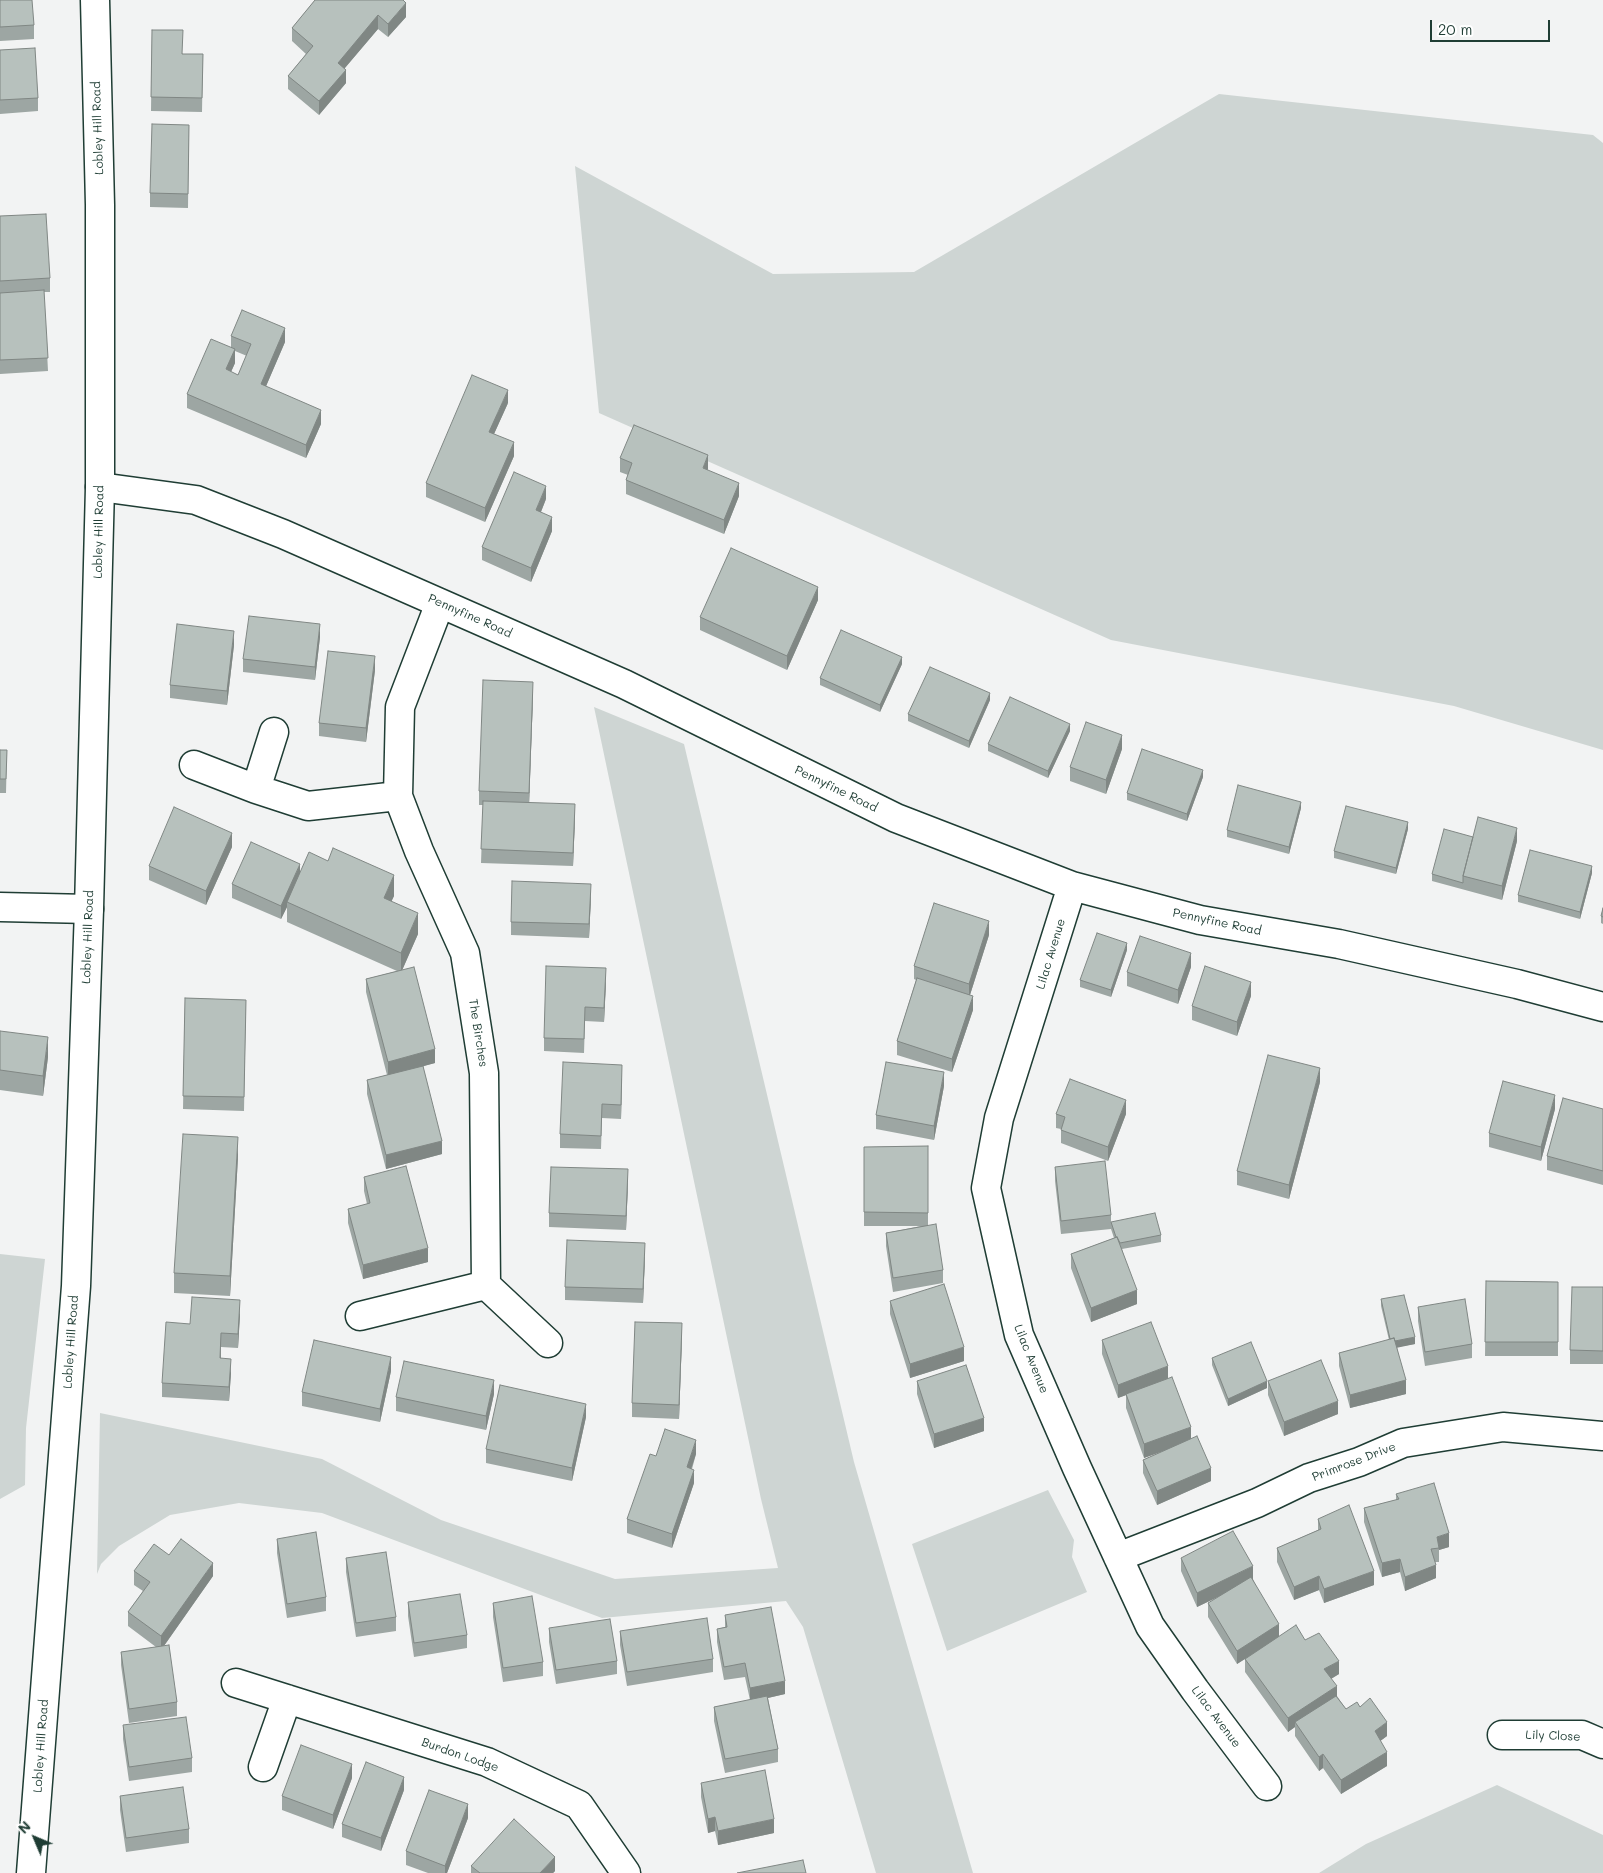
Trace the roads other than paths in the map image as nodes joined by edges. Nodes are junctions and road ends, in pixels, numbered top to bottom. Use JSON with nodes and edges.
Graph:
{"nodes":[{"id":1,"x":94,"y":0,"type":"edge"},
{"id":2,"x":100,"y":487,"type":"junction"},
{"id":3,"x":440,"y":603,"type":"junction"},
{"id":4,"x":274,"y":732,"type":"dead end"},
{"id":5,"x":194,"y":765,"type":"dead end"},
{"id":6,"x":256,"y":789,"type":"junction"},
{"id":7,"x":398,"y":796,"type":"junction"},
{"id":8,"x":1072,"y":886,"type":"junction"},
{"id":9,"x":0,"y":907,"type":"edge"},
{"id":10,"x":89,"y":909,"type":"junction"},
{"id":11,"x":1603,"y":1007,"type":"edge"},
{"id":12,"x":486,"y":1285,"type":"junction"},
{"id":13,"x":360,"y":1316,"type":"dead end"},
{"id":14,"x":548,"y":1343,"type":"dead end"},
{"id":15,"x":1603,"y":1436,"type":"edge"},
{"id":16,"x":1118,"y":1558,"type":"junction"},
{"id":17,"x":236,"y":1683,"type":"dead end"},
{"id":18,"x":288,"y":1699,"type":"junction"},
{"id":19,"x":1502,"y":1735,"type":"dead end"},
{"id":20,"x":1603,"y":1744,"type":"edge"},
{"id":21,"x":263,"y":1767,"type":"dead end"},
{"id":22,"x":1268,"y":1786,"type":"dead end"},
{"id":23,"x":31,"y":1873,"type":"edge"},
{"id":24,"x":626,"y":1873,"type":"edge"}],
"edges":[{"from":1,"to":2,"type":"main road","name":"Lobley Hill Road"},
{"from":2,"to":3,"type":"main road","name":"Pennyfine Road"},
{"from":2,"to":10,"type":"main road","name":"Lobley Hill Road"},
{"from":3,"to":7,"type":"main road","name":"The Birches"},
{"from":3,"to":8,"type":"main road","name":"Pennyfine Road"},
{"from":4,"to":6,"type":"main road"},
{"from":5,"to":6,"type":"main road"},
{"from":6,"to":7,"type":"main road"},
{"from":7,"to":12,"type":"main road","name":"The Birches"},
{"from":8,"to":11,"type":"main road","name":"Pennyfine Road"},
{"from":8,"to":16,"type":"main road","name":"Lilac Avenue"},
{"from":9,"to":10,"type":"main road"},
{"from":10,"to":23,"type":"main road","name":"Lobley Hill Road"},
{"from":12,"to":13,"type":"main road"},
{"from":12,"to":14,"type":"main road"},
{"from":15,"to":16,"type":"main road","name":"Primrose Drive"},
{"from":16,"to":22,"type":"main road","name":"Lilac Avenue"},
{"from":17,"to":18,"type":"main road","name":"Burdon Lodge"},
{"from":18,"to":21,"type":"main road"},
{"from":18,"to":24,"type":"main road","name":"Burdon Lodge"},
{"from":19,"to":20,"type":"main road","name":"Lily Close"}]}
